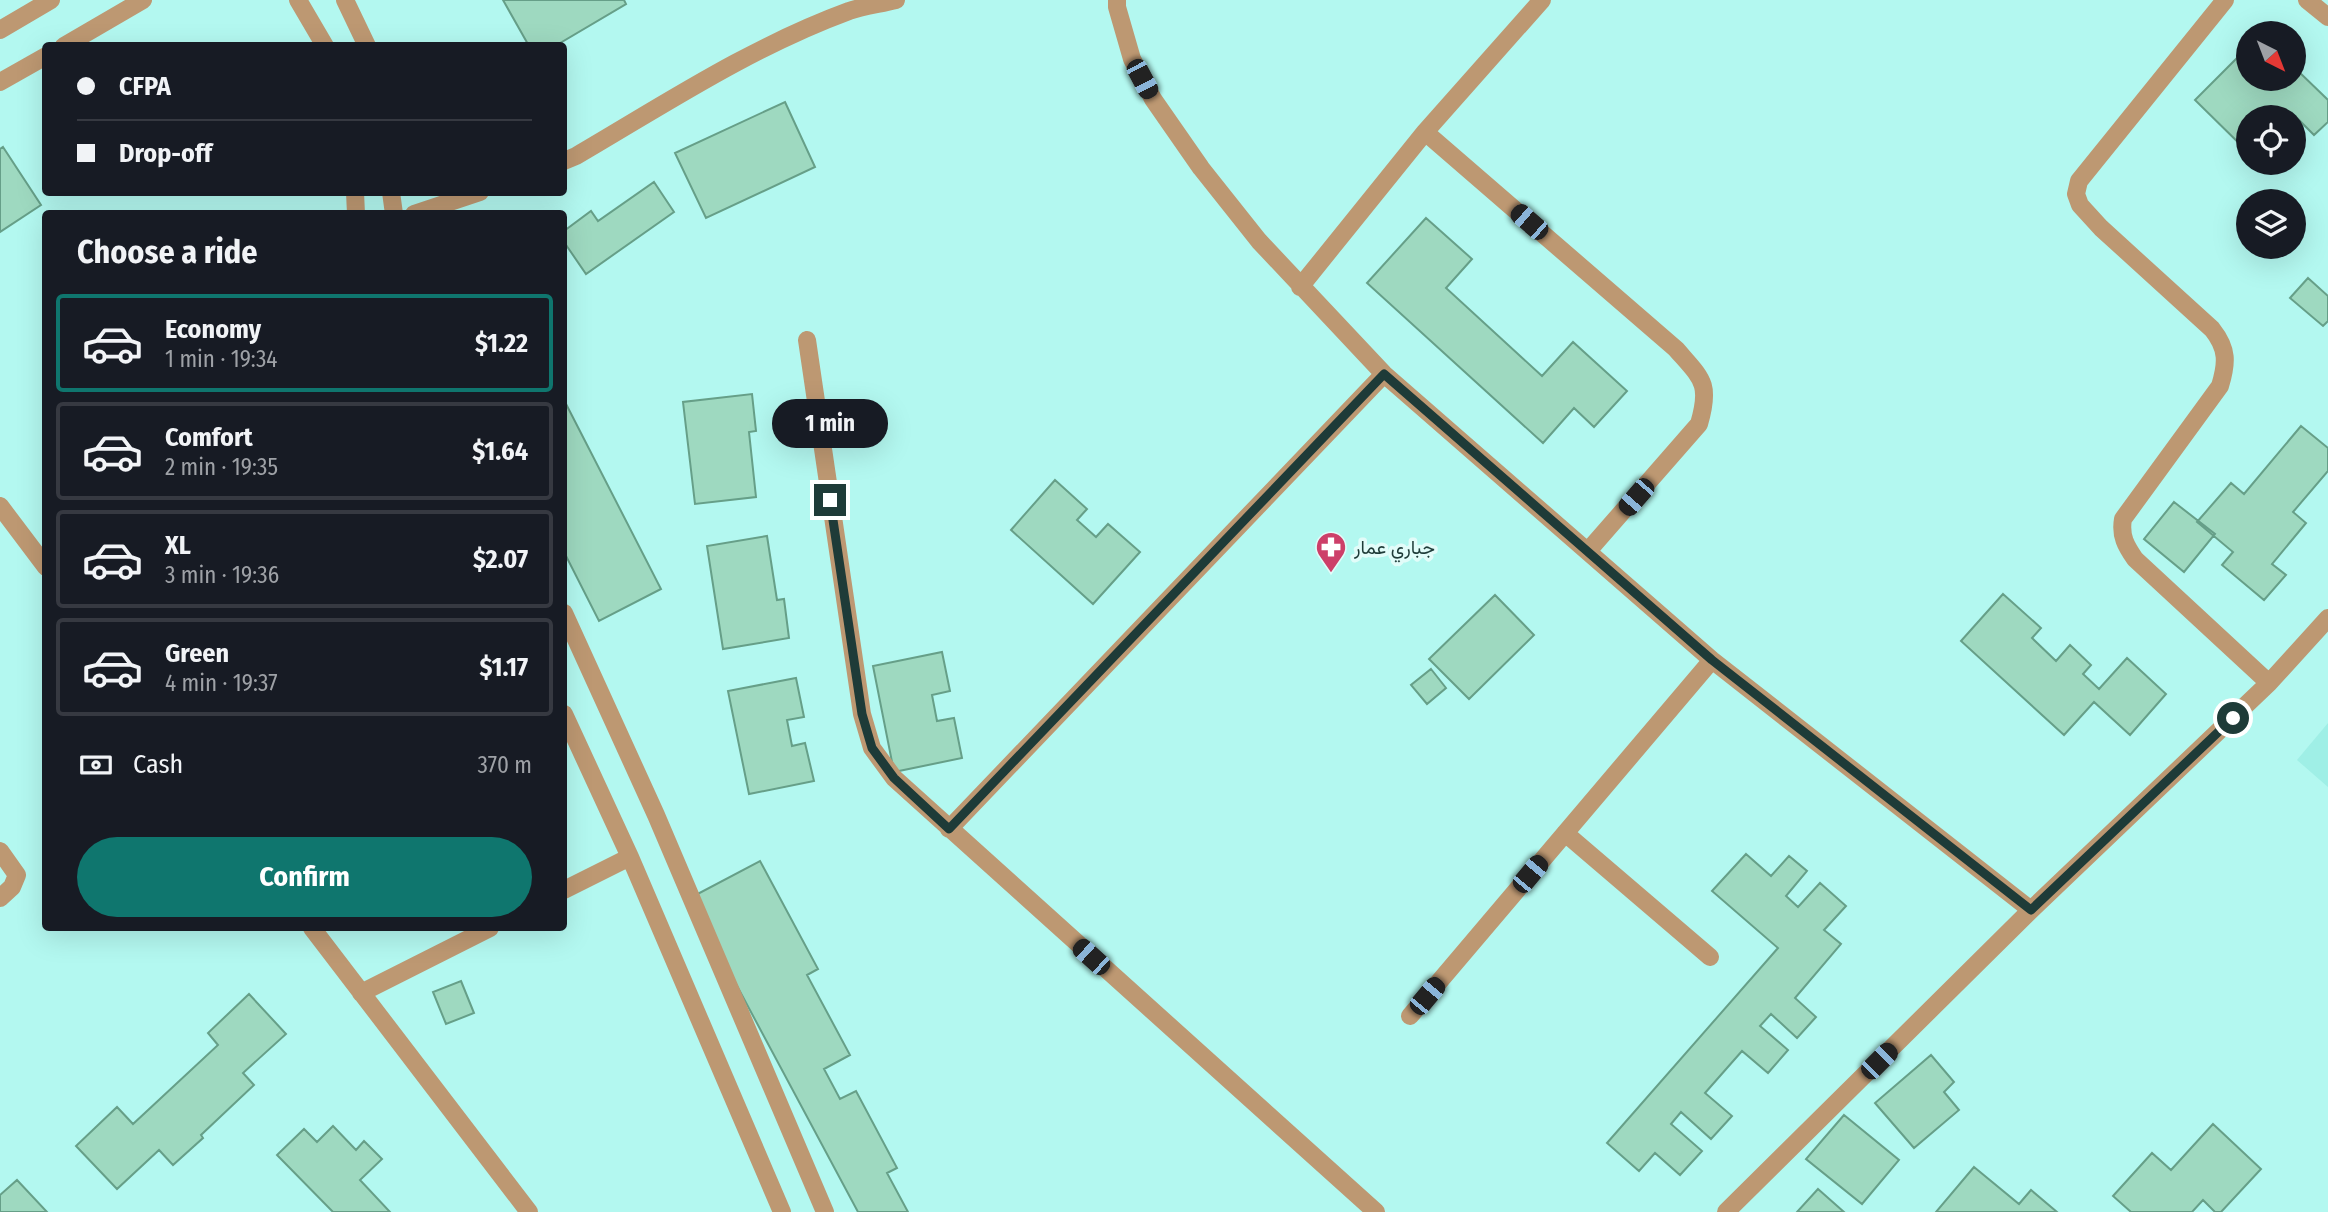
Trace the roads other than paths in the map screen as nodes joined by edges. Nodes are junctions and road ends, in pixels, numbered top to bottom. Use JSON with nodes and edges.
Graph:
{"nodes":[{"id":1,"x":51,"y":0,"type":"edge"},
{"id":2,"x":143,"y":0,"type":"edge"},
{"id":3,"x":298,"y":0,"type":"edge"},
{"id":4,"x":345,"y":0,"type":"edge"},
{"id":5,"x":896,"y":0,"type":"edge"},
{"id":6,"x":1117,"y":0,"type":"edge"},
{"id":7,"x":1542,"y":0,"type":"edge"},
{"id":8,"x":2225,"y":0,"type":"edge"},
{"id":9,"x":2307,"y":0,"type":"edge"},
{"id":10,"x":2328,"y":17,"type":"edge"},
{"id":11,"x":0,"y":30,"type":"edge"},
{"id":12,"x":71,"y":42,"type":"edge"},
{"id":13,"x":323,"y":42,"type":"edge"},
{"id":14,"x":365,"y":42,"type":"edge"},
{"id":15,"x":42,"y":58,"type":"edge"},
{"id":16,"x":0,"y":82,"type":"edge"},
{"id":17,"x":1425,"y":132,"type":"junction"},
{"id":18,"x":567,"y":160,"type":"edge"},
{"id":19,"x":468,"y":196,"type":"edge"},
{"id":20,"x":426,"y":210,"type":"edge"},
{"id":21,"x":1300,"y":286,"type":"junction"},
{"id":22,"x":807,"y":340,"type":"dead end"},
{"id":23,"x":1384,"y":374,"type":"junction"},
{"id":24,"x":0,"y":506,"type":"edge"},
{"id":25,"x":1588,"y":551,"type":"junction"},
{"id":26,"x":42,"y":562,"type":"edge"},
{"id":27,"x":2328,"y":618,"type":"edge"},
{"id":28,"x":567,"y":620,"type":"edge"},
{"id":29,"x":1712,"y":660,"type":"junction"},
{"id":30,"x":2269,"y":683,"type":"junction"},
{"id":31,"x":567,"y":720,"type":"edge"},
{"id":32,"x":949,"y":829,"type":"junction"},
{"id":33,"x":1565,"y":833,"type":"junction"},
{"id":34,"x":0,"y":851,"type":"edge"},
{"id":35,"x":630,"y":857,"type":"junction"},
{"id":36,"x":567,"y":888,"type":"edge"},
{"id":37,"x":0,"y":898,"type":"edge"},
{"id":38,"x":2031,"y":910,"type":"junction"},
{"id":39,"x":314,"y":931,"type":"edge"},
{"id":40,"x":484,"y":931,"type":"edge"},
{"id":41,"x":1710,"y":957,"type":"dead end"},
{"id":42,"x":361,"y":993,"type":"junction"},
{"id":43,"x":1410,"y":1016,"type":"dead end"},
{"id":44,"x":529,"y":1212,"type":"edge"},
{"id":45,"x":782,"y":1212,"type":"edge"},
{"id":46,"x":825,"y":1212,"type":"edge"},
{"id":47,"x":1376,"y":1212,"type":"edge"},
{"id":48,"x":1726,"y":1212,"type":"edge"}],
"edges":[{"from":1,"to":11,"type":"street"},
{"from":2,"to":12,"type":"street"},
{"from":3,"to":13,"type":"street"},
{"from":4,"to":14,"type":"street"},
{"from":5,"to":18,"type":"street"},
{"from":6,"to":21,"type":"street"},
{"from":7,"to":17,"type":"street"},
{"from":8,"to":30,"type":"street"},
{"from":9,"to":10,"type":"street"},
{"from":15,"to":16,"type":"street"},
{"from":17,"to":21,"type":"street"},
{"from":17,"to":25,"type":"street"},
{"from":19,"to":20,"type":"street"},
{"from":21,"to":23,"type":"street"},
{"from":22,"to":32,"type":"street"},
{"from":23,"to":25,"type":"street"},
{"from":23,"to":32,"type":"street"},
{"from":24,"to":26,"type":"street"},
{"from":25,"to":29,"type":"street"},
{"from":27,"to":30,"type":"street"},
{"from":28,"to":46,"type":"street"},
{"from":29,"to":33,"type":"street"},
{"from":29,"to":38,"type":"street"},
{"from":30,"to":38,"type":"street"},
{"from":31,"to":35,"type":"street"},
{"from":32,"to":47,"type":"street"},
{"from":33,"to":41,"type":"street"},
{"from":33,"to":43,"type":"street"},
{"from":34,"to":37,"type":"street"},
{"from":35,"to":36,"type":"street"},
{"from":35,"to":45,"type":"street"},
{"from":38,"to":48,"type":"street"},
{"from":39,"to":42,"type":"street"},
{"from":40,"to":42,"type":"street"},
{"from":42,"to":44,"type":"street"}]}
